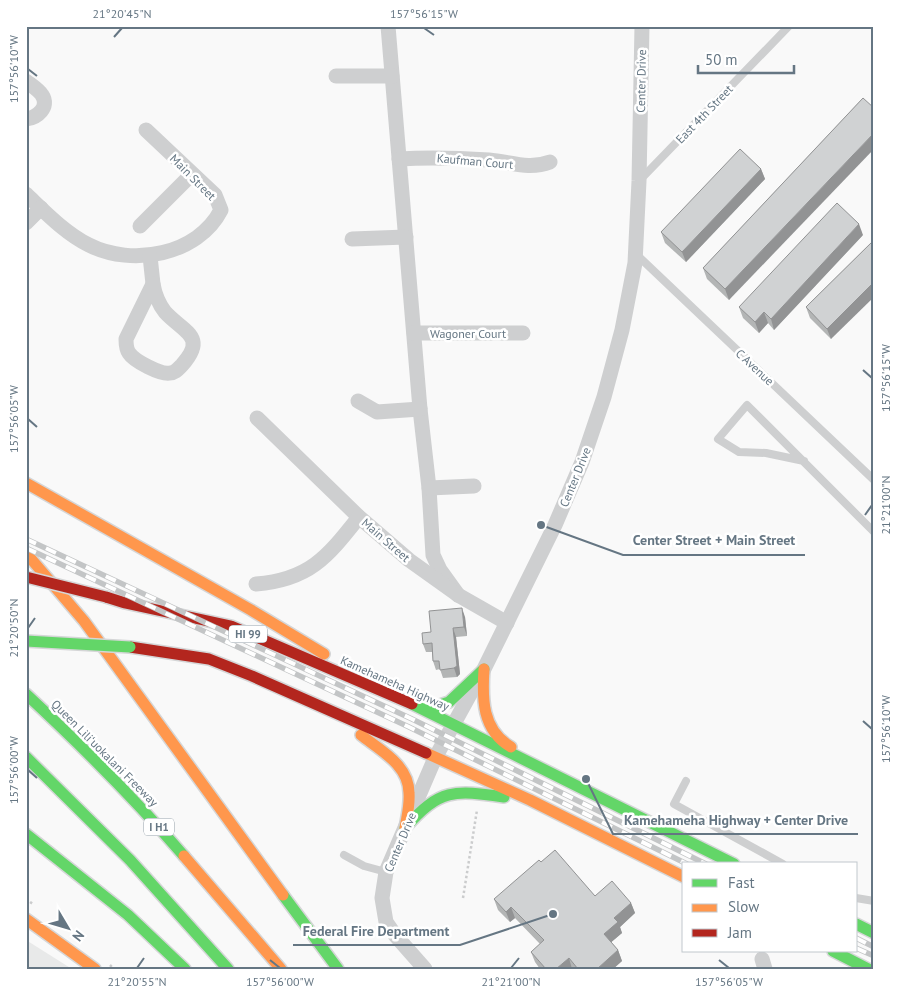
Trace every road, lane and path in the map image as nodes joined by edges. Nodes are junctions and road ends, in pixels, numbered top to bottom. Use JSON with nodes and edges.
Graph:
{"nodes":[{"id":1,"x":388,"y":26,"type":"edge"},
{"id":2,"x":642,"y":26,"type":"edge"},
{"id":3,"x":790,"y":26,"type":"edge"},
{"id":4,"x":336,"y":76,"type":"dead end"},
{"id":5,"x":392,"y":76,"type":"junction"},
{"id":6,"x":26,"y":81,"type":"edge"},
{"id":7,"x":26,"y":119,"type":"edge"},
{"id":8,"x":146,"y":130,"type":"dead end"},
{"id":9,"x":399,"y":159,"type":"junction"},
{"id":10,"x":550,"y":162,"type":"dead end"},
{"id":11,"x":191,"y":174,"type":"junction"},
{"id":12,"x":639,"y":181,"type":"junction"},
{"id":13,"x":26,"y":194,"type":"edge"},
{"id":14,"x":41,"y":208,"type":"junction"},
{"id":15,"x":26,"y":223,"type":"edge"},
{"id":16,"x":140,"y":226,"type":"dead end"},
{"id":17,"x":406,"y":237,"type":"junction"},
{"id":18,"x":352,"y":239,"type":"dead end"},
{"id":19,"x":635,"y":254,"type":"junction"},
{"id":20,"x":150,"y":256,"type":"junction"},
{"id":21,"x":153,"y":284,"type":"junction"},
{"id":22,"x":414,"y":333,"type":"junction"},
{"id":23,"x":523,"y":333,"type":"dead end"},
{"id":24,"x":358,"y":401,"type":"dead end"},
{"id":25,"x":420,"y":409,"type":"junction"},
{"id":26,"x":257,"y":418,"type":"dead end"},
{"id":27,"x":804,"y":461,"type":"junction"},
{"id":28,"x":874,"y":480,"type":"edge"},
{"id":29,"x":26,"y":483,"type":"edge"},
{"id":30,"x":474,"y":486,"type":"dead end"},
{"id":31,"x":429,"y":488,"type":"junction"},
{"id":32,"x":359,"y":517,"type":"junction"},
{"id":33,"x":874,"y":532,"type":"edge"},
{"id":34,"x":26,"y":555,"type":"edge"},
{"id":35,"x":26,"y":578,"type":"edge"},
{"id":36,"x":256,"y":584,"type":"dead end"},
{"id":37,"x":458,"y":594,"type":"junction"},
{"id":38,"x":507,"y":622,"type":"junction"},
{"id":39,"x":26,"y":641,"type":"edge"},
{"id":40,"x":484,"y":669,"type":"junction"},
{"id":41,"x":384,"y":692,"type":"junction"},
{"id":42,"x":26,"y":694,"type":"edge"},
{"id":43,"x":412,"y":704,"type":"junction"},
{"id":44,"x":335,"y":714,"type":"junction"},
{"id":45,"x":454,"y":724,"type":"junction"},
{"id":46,"x":26,"y":757,"type":"edge"},
{"id":47,"x":435,"y":758,"type":"junction"},
{"id":48,"x":540,"y":768,"type":"junction"},
{"id":49,"x":686,"y":781,"type":"dead end"},
{"id":50,"x":530,"y":800,"type":"junction"},
{"id":51,"x":478,"y":804,"type":"dead end"},
{"id":52,"x":405,"y":828,"type":"junction"},
{"id":53,"x":26,"y":834,"type":"edge"},
{"id":54,"x":344,"y":855,"type":"dead end"},
{"id":55,"x":730,"y":862,"type":"edge"},
{"id":56,"x":779,"y":862,"type":"edge"},
{"id":57,"x":386,"y":872,"type":"junction"},
{"id":58,"x":682,"y":876,"type":"edge"},
{"id":59,"x":463,"y":898,"type":"dead end"},
{"id":60,"x":858,"y":898,"type":"edge"},
{"id":61,"x":874,"y":901,"type":"edge"},
{"id":62,"x":26,"y":918,"type":"edge"},
{"id":63,"x":858,"y":925,"type":"edge"},
{"id":64,"x":874,"y":933,"type":"edge"},
{"id":65,"x":835,"y":952,"type":"edge"},
{"id":66,"x":94,"y":969,"type":"edge"},
{"id":67,"x":185,"y":969,"type":"edge"},
{"id":68,"x":228,"y":969,"type":"edge"},
{"id":69,"x":281,"y":969,"type":"edge"},
{"id":70,"x":338,"y":969,"type":"edge"},
{"id":71,"x":425,"y":969,"type":"edge"},
{"id":72,"x":868,"y":969,"type":"edge"}],
"edges":[{"from":1,"to":5,"type":"street"},
{"from":2,"to":12,"type":"street","name":"Center Drive"},
{"from":3,"to":12,"type":"lane","name":"East 4th Street"},
{"from":4,"to":5,"type":"street"},
{"from":5,"to":9,"type":"street"},
{"from":6,"to":7,"type":"street"},
{"from":8,"to":11,"type":"street","name":"Main Street"},
{"from":9,"to":10,"type":"street","name":"Kaufman Court"},
{"from":9,"to":17,"type":"street"},
{"from":11,"to":16,"type":"street"},
{"from":11,"to":20,"type":"street","name":"Main Street"},
{"from":12,"to":19,"type":"street","name":"Center Drive"},
{"from":13,"to":14,"type":"street","name":"Main Street"},
{"from":14,"to":15,"type":"street"},
{"from":14,"to":20,"type":"street","name":"Main Street"},
{"from":17,"to":18,"type":"street"},
{"from":17,"to":22,"type":"street"},
{"from":19,"to":28,"type":"lane","name":"C Avenue"},
{"from":19,"to":38,"type":"street","name":"Center Drive"},
{"from":20,"to":21,"type":"street"},
{"from":21,"to":21,"type":"street"},
{"from":22,"to":23,"type":"street","name":"Wagoner Court"},
{"from":22,"to":25,"type":"street"},
{"from":24,"to":25,"type":"street"},
{"from":25,"to":31,"type":"street"},
{"from":26,"to":32,"type":"street","name":"Main Street"},
{"from":27,"to":27,"type":"lane"},
{"from":27,"to":33,"type":"lane"},
{"from":29,"to":41,"type":"main road"},
{"from":30,"to":31,"type":"street"},
{"from":31,"to":37,"type":"street"},
{"from":32,"to":36,"type":"street"},
{"from":32,"to":37,"type":"street","name":"Main Street"},
{"from":34,"to":70,"type":"main road"},
{"from":35,"to":41,"type":"main road","name":"Kamehameha Highway","number":"HI 99","bridge":true},
{"from":37,"to":38,"type":"street","name":"Main Street"},
{"from":38,"to":40,"type":"street","name":"Center Drive"},
{"from":39,"to":44,"type":"main road","bridge":true},
{"from":40,"to":43,"type":"main road"},
{"from":40,"to":45,"type":"street","name":"Center Drive"},
{"from":40,"to":48,"type":"main road"},
{"from":41,"to":43,"type":"main road","name":"Kamehameha Highway","number":"HI 99"},
{"from":42,"to":69,"type":"main road","name":"Queen Liliʻuokalani Freeway","number":"I H1"},
{"from":43,"to":45,"type":"main road","name":"Kamehameha Highway","number":"HI 99"},
{"from":44,"to":47,"type":"main road"},
{"from":44,"to":52,"type":"main road"},
{"from":45,"to":47,"type":"street","name":"Center Drive"},
{"from":45,"to":48,"type":"main road","name":"Kamehameha Highway","number":"HI 99"},
{"from":46,"to":68,"type":"main road"},
{"from":47,"to":50,"type":"main road"},
{"from":47,"to":52,"type":"street","name":"Center Drive"},
{"from":48,"to":55,"type":"main road","name":"Kamehameha Highway","number":"HI 99"},
{"from":49,"to":56,"type":"lane"},
{"from":50,"to":52,"type":"main road"},
{"from":50,"to":58,"type":"main road"},
{"from":51,"to":59,"type":"path"},
{"from":52,"to":57,"type":"street","name":"Center Drive"},
{"from":53,"to":67,"type":"main road"},
{"from":54,"to":57,"type":"lane"},
{"from":57,"to":71,"type":"street","name":"Center Drive"},
{"from":60,"to":61,"type":"lane"},
{"from":62,"to":66,"type":"main road"},
{"from":63,"to":64,"type":"main road"},
{"from":65,"to":72,"type":"main road"}]}
